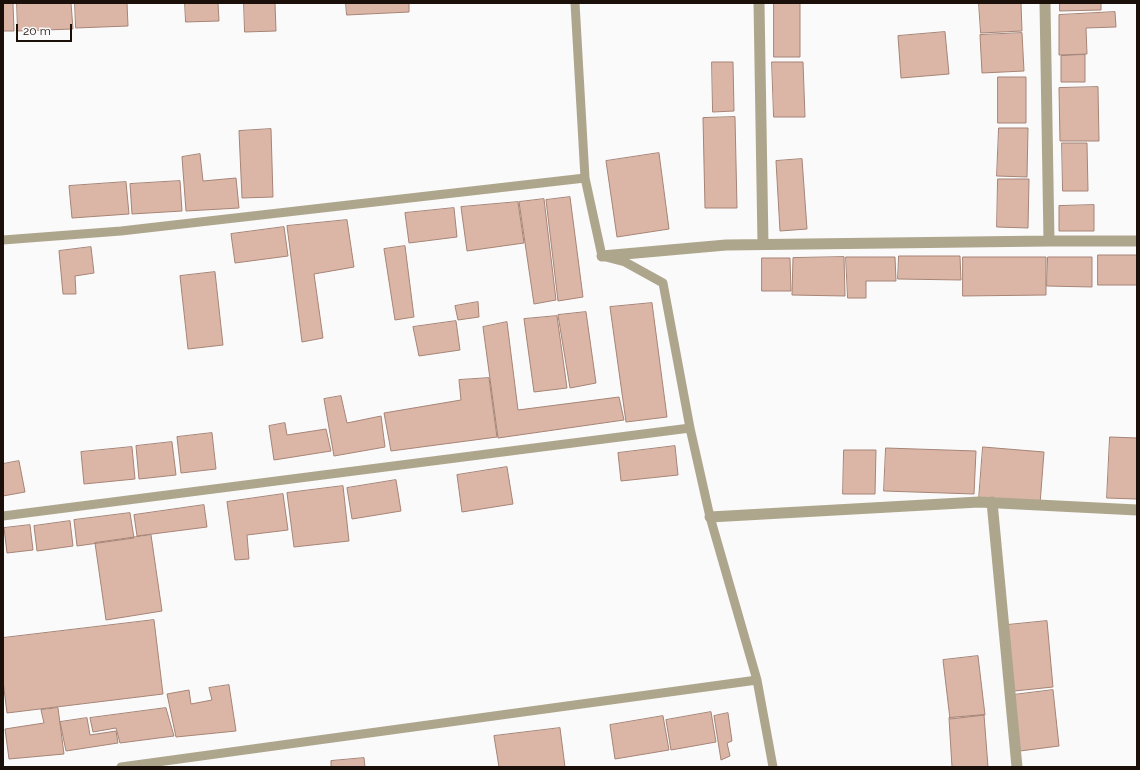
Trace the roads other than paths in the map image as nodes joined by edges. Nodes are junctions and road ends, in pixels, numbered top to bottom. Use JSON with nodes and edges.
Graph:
{"nodes":[{"id":1,"x":575,"y":3,"type":"edge"},
{"id":2,"x":759,"y":3,"type":"edge"},
{"id":3,"x":1045,"y":3,"type":"edge"},
{"id":4,"x":585,"y":178,"type":"junction"},
{"id":5,"x":3,"y":240,"type":"edge"},
{"id":6,"x":1049,"y":241,"type":"junction"},
{"id":7,"x":1137,"y":241,"type":"edge"},
{"id":8,"x":763,"y":244,"type":"junction"},
{"id":9,"x":602,"y":256,"type":"junction"},
{"id":10,"x":690,"y":428,"type":"junction"},
{"id":11,"x":992,"y":502,"type":"junction"},
{"id":12,"x":1137,"y":510,"type":"edge"},
{"id":13,"x":3,"y":516,"type":"edge"},
{"id":14,"x":710,"y":517,"type":"junction"},
{"id":15,"x":757,"y":680,"type":"junction"},
{"id":16,"x":121,"y":767,"type":"edge"},
{"id":17,"x":773,"y":767,"type":"edge"},
{"id":18,"x":1017,"y":767,"type":"edge"}],
"edges":[{"from":1,"to":4,"type":"lane"},
{"from":2,"to":8,"type":"street"},
{"from":3,"to":6,"type":"street"},
{"from":4,"to":5,"type":"lane"},
{"from":4,"to":9,"type":"lane"},
{"from":6,"to":7,"type":"street"},
{"from":6,"to":8,"type":"street"},
{"from":8,"to":9,"type":"street"},
{"from":9,"to":10,"type":"lane"},
{"from":10,"to":13,"type":"lane"},
{"from":10,"to":14,"type":"lane"},
{"from":11,"to":12,"type":"street"},
{"from":11,"to":14,"type":"street"},
{"from":11,"to":18,"type":"street"},
{"from":14,"to":15,"type":"lane"},
{"from":15,"to":16,"type":"lane"},
{"from":15,"to":17,"type":"lane"}]}
